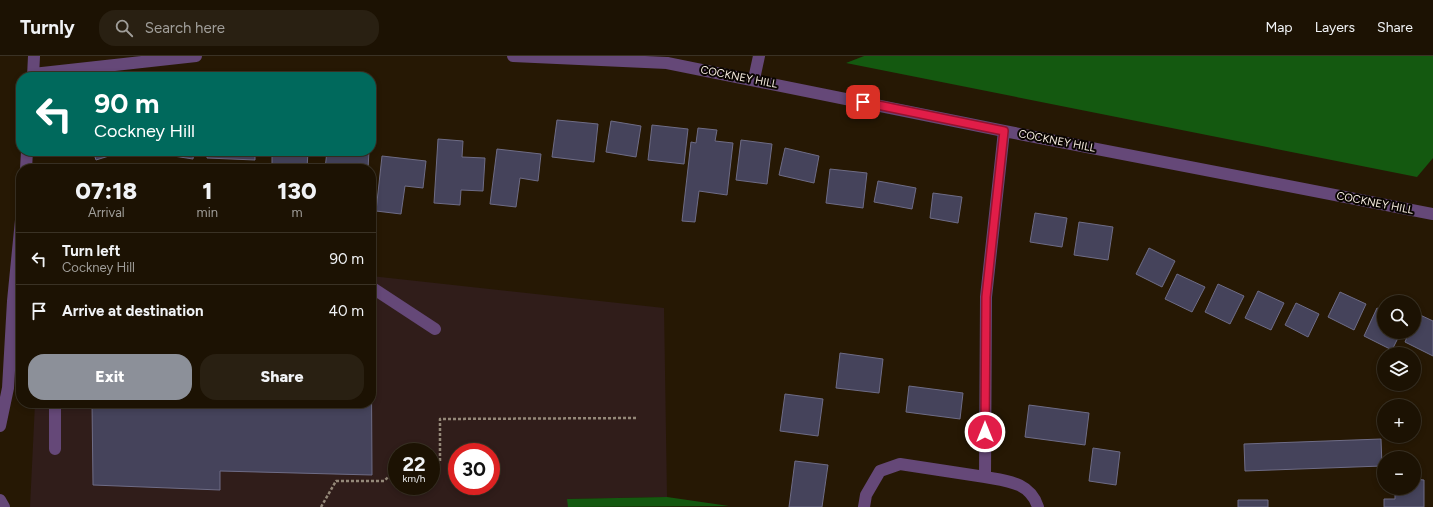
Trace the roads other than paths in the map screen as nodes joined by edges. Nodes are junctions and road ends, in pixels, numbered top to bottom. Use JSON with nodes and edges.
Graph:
{"nodes":[{"id":1,"x":34,"y":56,"type":"edge"},
{"id":2,"x":196,"y":56,"type":"edge"},
{"id":3,"x":513,"y":56,"type":"edge"},
{"id":4,"x":760,"y":56,"type":"edge"},
{"id":5,"x":33,"y":72,"type":"edge"},
{"id":6,"x":66,"y":72,"type":"edge"},
{"id":7,"x":754,"y":79,"type":"junction"},
{"id":8,"x":1004,"y":131,"type":"junction"},
{"id":9,"x":1433,"y":214,"type":"edge"},
{"id":10,"x":376,"y":290,"type":"edge"},
{"id":11,"x":16,"y":298,"type":"edge"},
{"id":12,"x":435,"y":329,"type":"dead end"},
{"id":13,"x":56,"y":408,"type":"edge"},
{"id":14,"x":0,"y":426,"type":"edge"},
{"id":15,"x":55,"y":449,"type":"dead end"},
{"id":16,"x":985,"y":477,"type":"junction"},
{"id":17,"x":0,"y":500,"type":"edge"},
{"id":18,"x":4,"y":507,"type":"edge"},
{"id":19,"x":864,"y":507,"type":"edge"},
{"id":20,"x":1038,"y":507,"type":"edge"}],
"edges":[{"from":1,"to":5,"type":"street"},
{"from":2,"to":6,"type":"street"},
{"from":3,"to":7,"type":"street","name":"COCKNEY HILL"},
{"from":4,"to":7,"type":"street"},
{"from":7,"to":8,"type":"street","name":"COCKNEY HILL"},
{"from":8,"to":9,"type":"street","name":"COCKNEY HILL"},
{"from":8,"to":16,"type":"street"},
{"from":10,"to":12,"type":"street"},
{"from":11,"to":14,"type":"street"},
{"from":13,"to":15,"type":"street"},
{"from":16,"to":19,"type":"street"},
{"from":16,"to":20,"type":"street"},
{"from":17,"to":18,"type":"street"}]}
